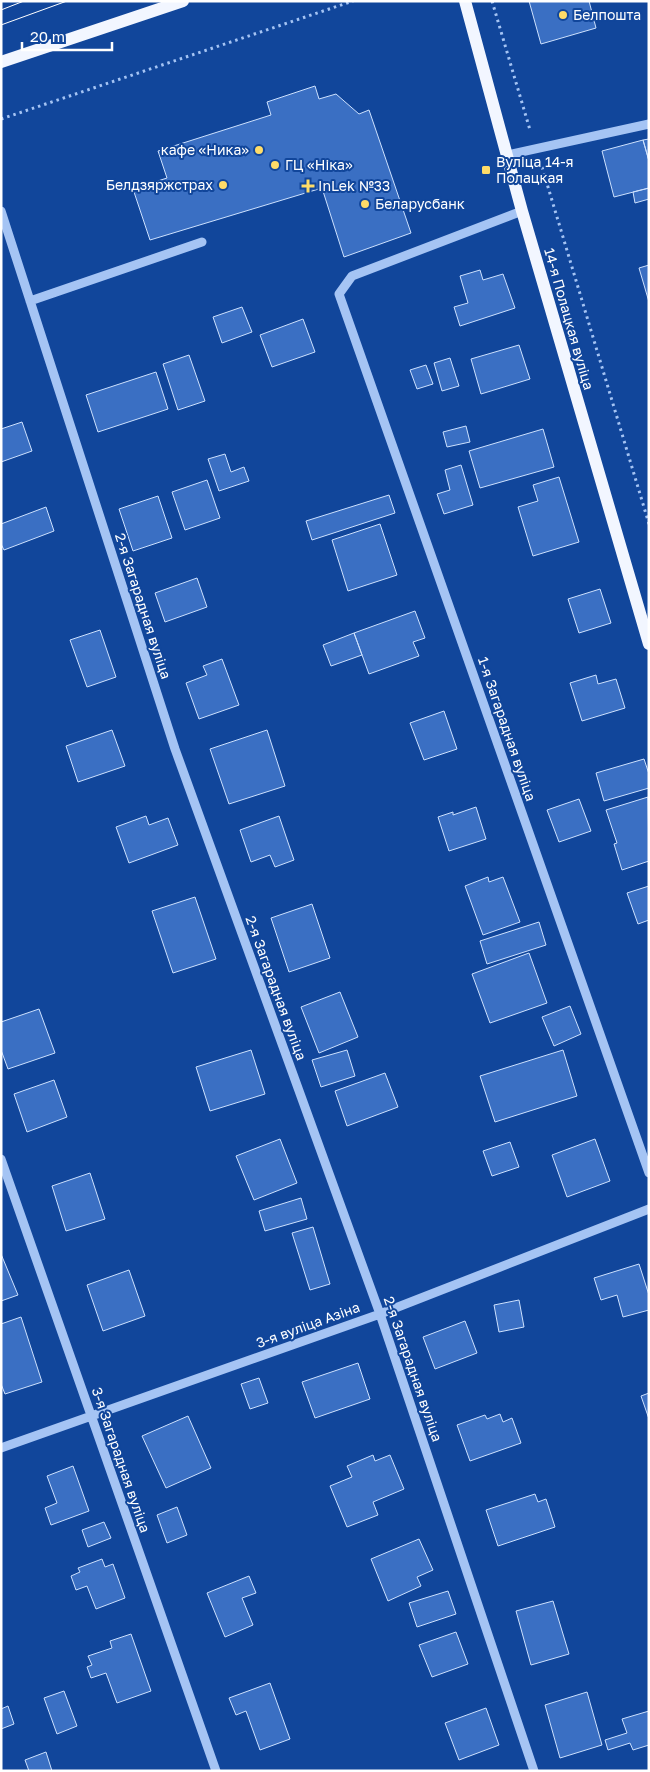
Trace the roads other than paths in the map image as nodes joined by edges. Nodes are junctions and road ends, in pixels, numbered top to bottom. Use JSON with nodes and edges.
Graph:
{"nodes":[{"id":1,"x":183,"y":1,"type":"edge"},
{"id":2,"x":465,"y":1,"type":"edge"},
{"id":3,"x":1,"y":62,"type":"edge"},
{"id":4,"x":649,"y":124,"type":"edge"},
{"id":5,"x":506,"y":155,"type":"junction"},
{"id":6,"x":1,"y":211,"type":"edge"},
{"id":7,"x":522,"y":211,"type":"junction"},
{"id":8,"x":202,"y":242,"type":"dead end"},
{"id":9,"x":30,"y":301,"type":"junction"},
{"id":10,"x":649,"y":644,"type":"edge"},
{"id":11,"x":1,"y":1159,"type":"edge"},
{"id":12,"x":649,"y":1173,"type":"edge"},
{"id":13,"x":649,"y":1209,"type":"edge"},
{"id":14,"x":380,"y":1314,"type":"junction"},
{"id":15,"x":91,"y":1417,"type":"junction"},
{"id":16,"x":1,"y":1448,"type":"edge"},
{"id":17,"x":216,"y":1771,"type":"edge"},
{"id":18,"x":534,"y":1771,"type":"edge"}],
"edges":[{"from":1,"to":3,"type":"main road"},
{"from":2,"to":5,"type":"main road","name":"14-я Полацкая вуліца"},
{"from":4,"to":5,"type":"street"},
{"from":5,"to":7,"type":"main road","name":"14-я Полацкая вуліца"},
{"from":6,"to":9,"type":"street","name":"2-я Загарадная вуліца"},
{"from":7,"to":10,"type":"main road","name":"14-я Полацкая вуліца"},
{"from":7,"to":12,"type":"street","name":"1-я Загарадная вуліца"},
{"from":8,"to":9,"type":"street"},
{"from":9,"to":14,"type":"street","name":"2-я Загарадная вуліца"},
{"from":11,"to":15,"type":"street","name":"3-я Загарадная вуліца"},
{"from":13,"to":14,"type":"street","name":"3-я вуліца Азіна"},
{"from":14,"to":15,"type":"street","name":"3-я вуліца Азіна"},
{"from":14,"to":18,"type":"street","name":"2-я Загарадная вуліца"},
{"from":15,"to":16,"type":"street","name":"3-я вуліца Азіна"},
{"from":15,"to":17,"type":"street","name":"3-я Загарадная вуліца"}]}
